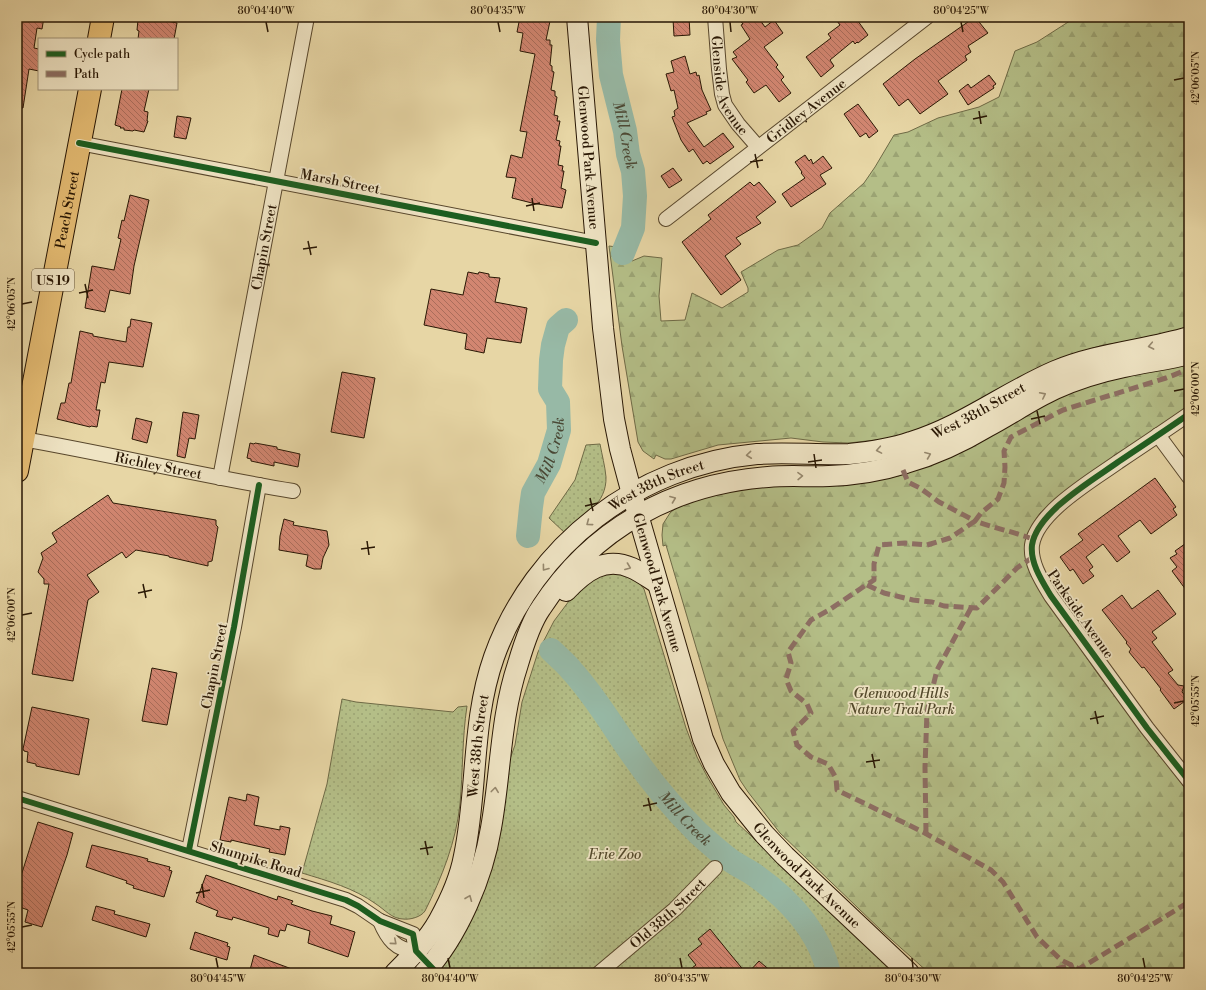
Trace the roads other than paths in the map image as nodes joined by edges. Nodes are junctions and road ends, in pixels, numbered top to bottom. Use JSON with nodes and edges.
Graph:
{"nodes":[{"id":1,"x":103,"y":17,"type":"edge"},
{"id":2,"x":307,"y":17,"type":"edge"},
{"id":3,"x":577,"y":17,"type":"edge"},
{"id":4,"x":715,"y":17,"type":"edge"},
{"id":5,"x":927,"y":17,"type":"edge"},
{"id":6,"x":99,"y":38,"type":"edge"},
{"id":7,"x":90,"y":90,"type":"edge"},
{"id":8,"x":79,"y":143,"type":"junction"},
{"id":9,"x":758,"y":148,"type":"junction"},
{"id":10,"x":276,"y":181,"type":"junction"},
{"id":11,"x":666,"y":219,"type":"dead end"},
{"id":12,"x":596,"y":243,"type":"junction"},
{"id":13,"x":1189,"y":338,"type":"edge"},
{"id":14,"x":1189,"y":354,"type":"edge"},
{"id":15,"x":1189,"y":414,"type":"edge"},
{"id":16,"x":22,"y":416,"type":"edge"},
{"id":17,"x":1158,"y":435,"type":"junction"},
{"id":18,"x":23,"y":439,"type":"junction"},
{"id":19,"x":17,"y":471,"type":"edge"},
{"id":20,"x":1189,"y":477,"type":"edge"},
{"id":21,"x":220,"y":478,"type":"junction"},
{"id":22,"x":259,"y":485,"type":"junction"},
{"id":23,"x":293,"y":491,"type":"dead end"},
{"id":24,"x":632,"y":494,"type":"junction"},
{"id":25,"x":638,"y":515,"type":"junction"},
{"id":26,"x":591,"y":560,"type":"junction"},
{"id":27,"x":657,"y":583,"type":"junction"},
{"id":28,"x":1189,"y":781,"type":"edge"},
{"id":29,"x":17,"y":798,"type":"edge"},
{"id":30,"x":189,"y":850,"type":"junction"},
{"id":31,"x":715,"y":868,"type":"dead end"},
{"id":32,"x":445,"y":928,"type":"junction"},
{"id":33,"x":416,"y":951,"type":"junction"},
{"id":34,"x":430,"y":971,"type":"edge"},
{"id":35,"x":395,"y":973,"type":"edge"},
{"id":36,"x":599,"y":973,"type":"edge"},
{"id":37,"x":909,"y":973,"type":"edge"}],
"edges":[{"from":1,"to":6,"type":"main road"},
{"from":2,"to":10,"type":"street","name":"Chapin Street"},
{"from":3,"to":12,"type":"main road","name":"Glenwood Park Avenue"},
{"from":4,"to":9,"type":"street","name":"Glenside Avenue"},
{"from":5,"to":9,"type":"street","name":"Gridley Avenue"},
{"from":7,"to":8,"type":"main road","name":"Peach Street","number":"US 19"},
{"from":8,"to":10,"type":"street","name":"Marsh Street"},
{"from":8,"to":16,"type":"main road","name":"Peach Street","number":"US 19"},
{"from":9,"to":11,"type":"street","name":"Gridley Avenue"},
{"from":10,"to":12,"type":"street","name":"Marsh Street"},
{"from":10,"to":21,"type":"street","name":"Chapin Street"},
{"from":12,"to":24,"type":"main road","name":"Glenwood Park Avenue"},
{"from":13,"to":24,"type":"main road","name":"West 38th Street","one_way":true},
{"from":25,"to":14,"type":"main road","name":"West 38th Street","one_way":true},
{"from":15,"to":17,"type":"street","name":"Parkside Avenue"},
{"from":16,"to":18,"type":"main road","name":"Peach Street","number":"US 19"},
{"from":17,"to":20,"type":"street"},
{"from":17,"to":28,"type":"street","name":"Parkside Avenue"},
{"from":18,"to":19,"type":"main road","name":"Peach Street","number":"US 19"},
{"from":18,"to":21,"type":"street","name":"Richley Street"},
{"from":21,"to":22,"type":"street","name":"Richley Street"},
{"from":22,"to":23,"type":"street","name":"Richley Street"},
{"from":22,"to":30,"type":"street","name":"Chapin Street"},
{"from":24,"to":25,"type":"main road","name":"Glenwood Park Avenue"},
{"from":24,"to":32,"type":"main road","name":"West 38th Street","one_way":true},
{"from":25,"to":26,"type":"main road","name":"West 38th Street"},
{"from":25,"to":27,"type":"main road","name":"Glenwood Park Avenue"},
{"from":26,"to":27,"type":"main road","one_way":true},
{"from":32,"to":26,"type":"main road","name":"West 38th Street","one_way":true},
{"from":27,"to":37,"type":"main road","name":"Glenwood Park Avenue"},
{"from":29,"to":30,"type":"street","name":"Shunpike Road"},
{"from":30,"to":33,"type":"street","name":"Shunpike Road"},
{"from":31,"to":36,"type":"street","name":"Old 38th Street"},
{"from":32,"to":33,"type":"main road","name":"West 38th Street"},
{"from":32,"to":34,"type":"main road","name":"West 38th Street"},
{"from":33,"to":34,"type":"street","name":"Shunpike Road"},
{"from":33,"to":35,"type":"main road","name":"West 38th Street"}]}
